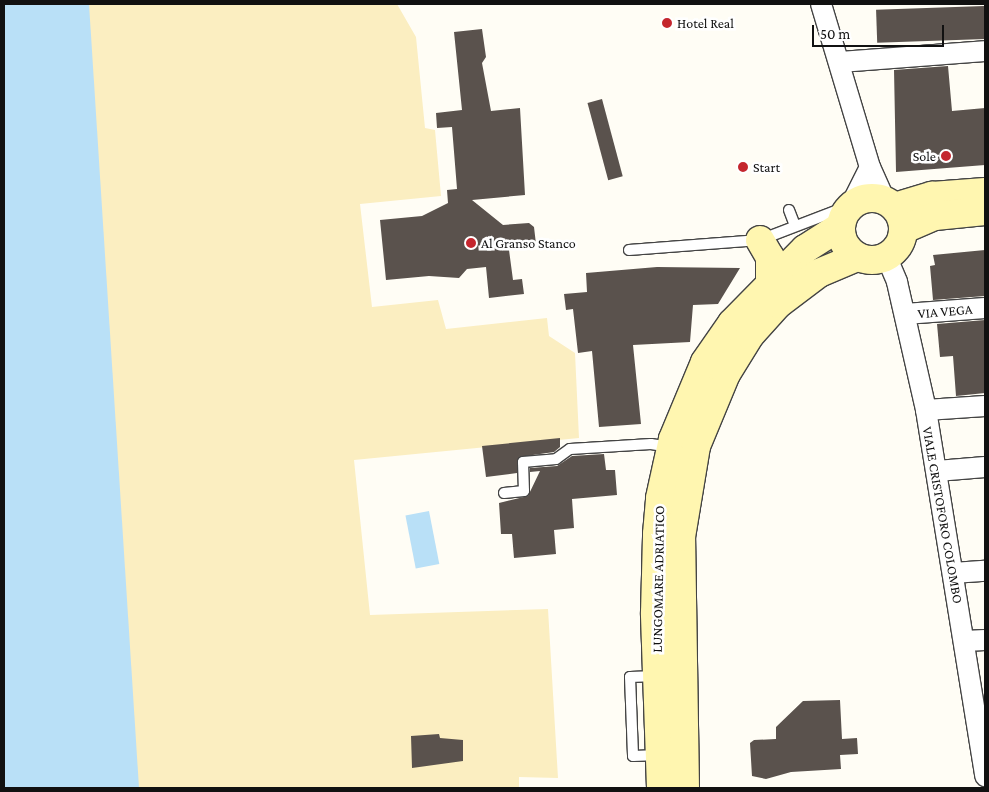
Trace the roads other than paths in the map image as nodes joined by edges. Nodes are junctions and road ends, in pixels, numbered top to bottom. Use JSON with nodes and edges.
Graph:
{"nodes":[{"id":1,"x":821,"y":4,"type":"edge"},
{"id":2,"x":985,"y":51,"type":"edge"},
{"id":3,"x":840,"y":62,"type":"junction"},
{"id":4,"x":870,"y":167,"type":"junction"},
{"id":5,"x":985,"y":192,"type":"edge"},
{"id":6,"x":789,"y":210,"type":"dead end"},
{"id":7,"x":985,"y":211,"type":"edge"},
{"id":8,"x":895,"y":212,"type":"junction"},
{"id":9,"x":846,"y":216,"type":"junction"},
{"id":10,"x":795,"y":226,"type":"junction"},
{"id":11,"x":760,"y":240,"type":"junction"},
{"id":12,"x":630,"y":250,"type":"dead end"},
{"id":13,"x":858,"y":257,"type":"junction"},
{"id":14,"x":886,"y":258,"type":"junction"},
{"id":15,"x":770,"y":282,"type":"junction"},
{"id":16,"x":985,"y":308,"type":"edge"},
{"id":17,"x":905,"y":314,"type":"junction"},
{"id":18,"x":985,"y":406,"type":"edge"},
{"id":19,"x":926,"y":410,"type":"junction"},
{"id":20,"x":671,"y":448,"type":"junction"},
{"id":21,"x":985,"y":467,"type":"edge"},
{"id":22,"x":936,"y":471,"type":"junction"},
{"id":23,"x":504,"y":493,"type":"dead end"},
{"id":24,"x":985,"y":570,"type":"edge"},
{"id":25,"x":953,"y":573,"type":"junction"},
{"id":26,"x":985,"y":640,"type":"edge"},
{"id":27,"x":964,"y":641,"type":"junction"},
{"id":28,"x":980,"y":708,"type":"edge"},
{"id":29,"x":985,"y":776,"type":"edge"},
{"id":30,"x":662,"y":788,"type":"edge"},
{"id":31,"x":685,"y":788,"type":"edge"}],
"edges":[{"from":1,"to":3,"type":"street"},
{"from":2,"to":3,"type":"street"},
{"from":3,"to":4,"type":"street"},
{"from":4,"to":8,"type":"street"},
{"from":4,"to":9,"type":"street"},
{"from":5,"to":8,"type":"street"},
{"from":6,"to":10,"type":"lane"},
{"from":7,"to":8,"type":"street"},
{"from":8,"to":9,"type":"street"},
{"from":8,"to":14,"type":"street"},
{"from":9,"to":10,"type":"lane"},
{"from":9,"to":13,"type":"street"},
{"from":9,"to":15,"type":"street","name":"LUNGOMARE ADRIATICO"},
{"from":10,"to":11,"type":"lane"},
{"from":11,"to":12,"type":"lane"},
{"from":11,"to":15,"type":"street"},
{"from":13,"to":14,"type":"street"},
{"from":13,"to":31,"type":"street","name":"LUNGOMARE ADRIATICO"},
{"from":14,"to":17,"type":"street","name":"VIALE CRISTOFORO COLOMBO"},
{"from":15,"to":20,"type":"street","name":"LUNGOMARE ADRIATICO"},
{"from":16,"to":17,"type":"street","name":"VIA VEGA"},
{"from":17,"to":19,"type":"street","name":"VIALE CRISTOFORO COLOMBO"},
{"from":18,"to":19,"type":"street"},
{"from":19,"to":22,"type":"street","name":"VIALE CRISTOFORO COLOMBO"},
{"from":20,"to":23,"type":"lane"},
{"from":20,"to":30,"type":"street","name":"LUNGOMARE ADRIATICO"},
{"from":21,"to":22,"type":"street"},
{"from":22,"to":25,"type":"street","name":"VIALE CRISTOFORO COLOMBO"},
{"from":24,"to":25,"type":"street"},
{"from":25,"to":27,"type":"street","name":"VIALE CRISTOFORO COLOMBO"},
{"from":26,"to":27,"type":"street"},
{"from":27,"to":28,"type":"street","name":"VIALE CRISTOFORO COLOMBO"},
{"from":28,"to":29,"type":"street","name":"VIALE CRISTOFORO COLOMBO"}]}
